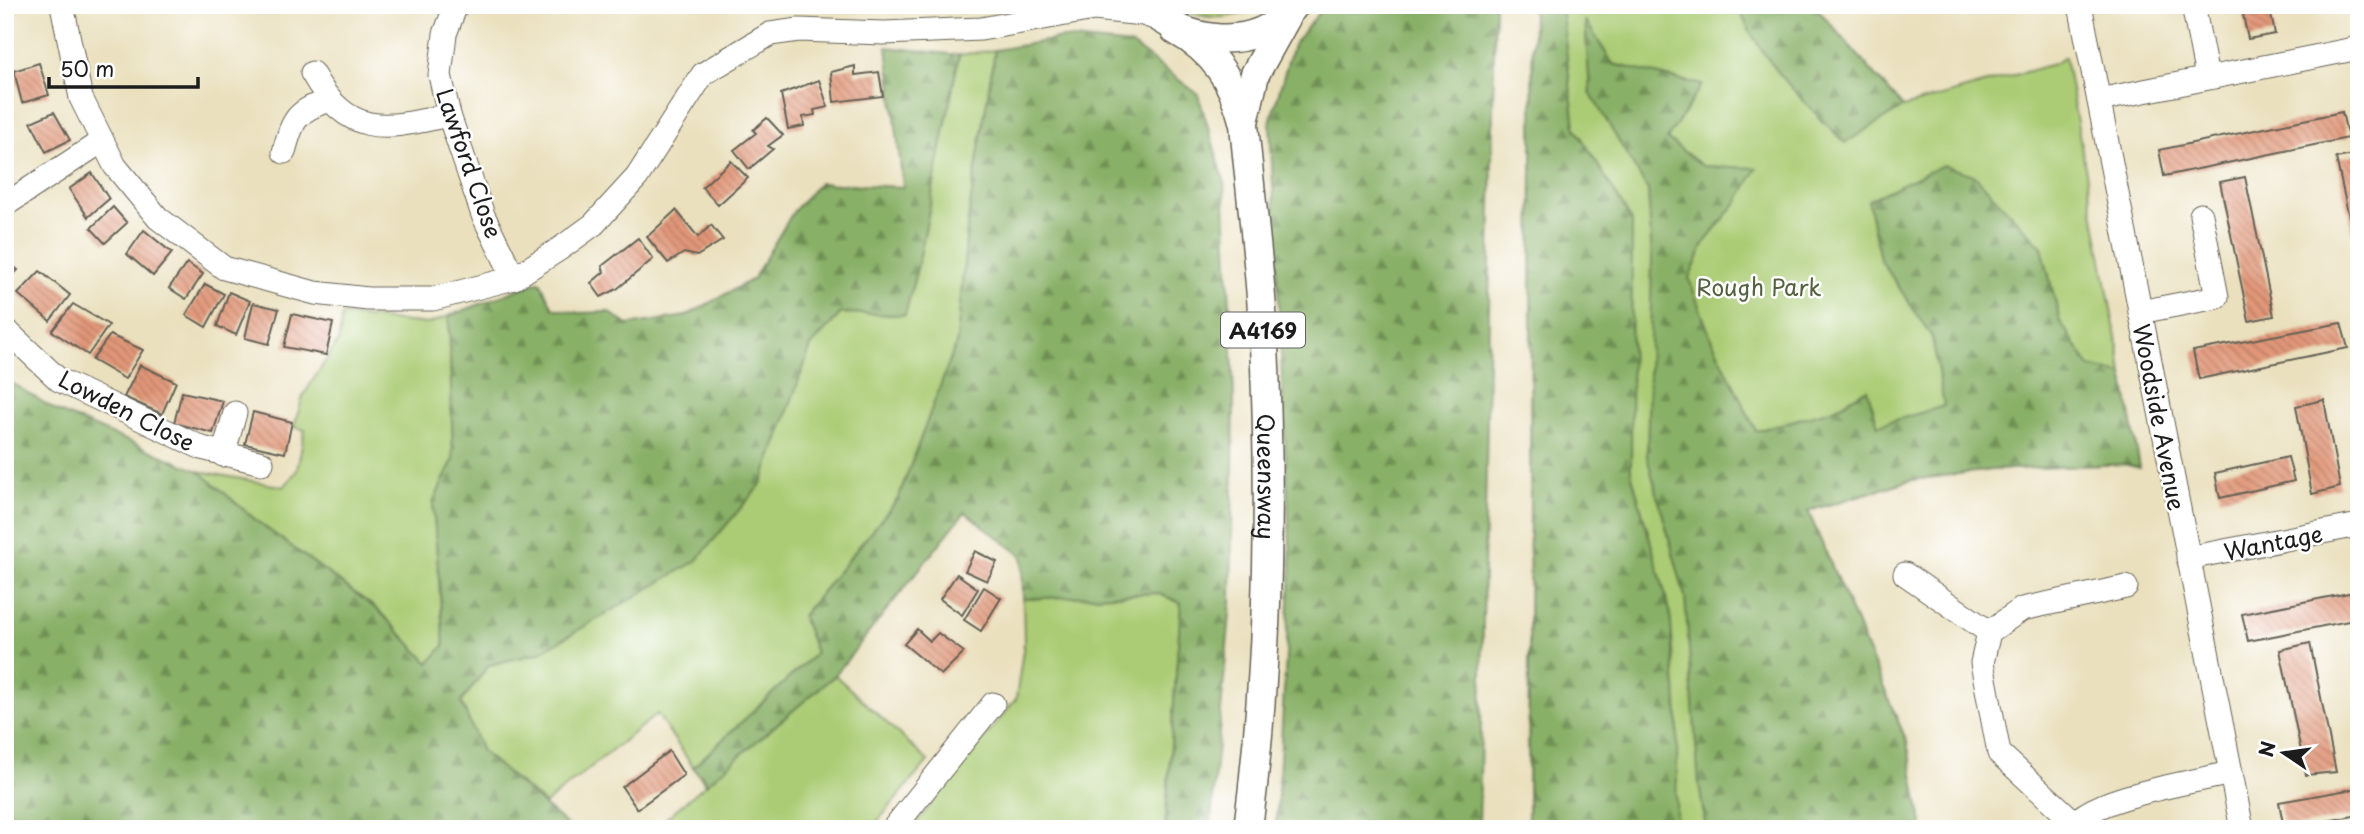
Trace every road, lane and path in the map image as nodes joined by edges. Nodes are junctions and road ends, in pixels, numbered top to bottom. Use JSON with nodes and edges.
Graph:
{"nodes":[{"id":1,"x":62,"y":5,"type":"edge"},
{"id":2,"x":456,"y":5,"type":"edge"},
{"id":3,"x":1069,"y":5,"type":"edge"},
{"id":4,"x":2080,"y":5,"type":"edge"},
{"id":5,"x":2193,"y":5,"type":"edge"},
{"id":6,"x":1293,"y":8,"type":"edge"},
{"id":7,"x":1046,"y":16,"type":"junction"},
{"id":8,"x":1160,"y":18,"type":"edge"},
{"id":9,"x":2359,"y":48,"type":"edge"},
{"id":10,"x":312,"y":73,"type":"dead end"},
{"id":11,"x":2207,"y":77,"type":"junction"},
{"id":12,"x":2099,"y":100,"type":"junction"},
{"id":13,"x":328,"y":101,"type":"junction"},
{"id":14,"x":449,"y":115,"type":"junction"},
{"id":15,"x":1244,"y":124,"type":"junction"},
{"id":16,"x":102,"y":141,"type":"junction"},
{"id":17,"x":284,"y":152,"type":"dead end"},
{"id":18,"x":5,"y":205,"type":"edge"},
{"id":19,"x":2201,"y":215,"type":"dead end"},
{"id":20,"x":514,"y":278,"type":"junction"},
{"id":21,"x":2140,"y":313,"type":"junction"},
{"id":22,"x":5,"y":329,"type":"edge"},
{"id":23,"x":235,"y":413,"type":"dead end"},
{"id":24,"x":223,"y":455,"type":"junction"},
{"id":25,"x":262,"y":463,"type":"dead end"},
{"id":26,"x":2359,"y":525,"type":"edge"},
{"id":27,"x":2188,"y":558,"type":"junction"},
{"id":28,"x":1905,"y":574,"type":"dead end"},
{"id":29,"x":2126,"y":587,"type":"dead end"},
{"id":30,"x":1989,"y":632,"type":"junction"},
{"id":31,"x":993,"y":704,"type":"dead end"},
{"id":32,"x":2231,"y":774,"type":"junction"},
{"id":33,"x":2072,"y":825,"type":"edge"},
{"id":34,"x":892,"y":829,"type":"edge"},
{"id":35,"x":1248,"y":829,"type":"edge"},
{"id":36,"x":2242,"y":829,"type":"edge"}],
"edges":[{"from":1,"to":16,"type":"street"},
{"from":2,"to":14,"type":"street","name":"Lawford Close"},
{"from":3,"to":7,"type":"street"},
{"from":4,"to":12,"type":"street","name":"Woodside Avenue"},
{"from":5,"to":11,"type":"street"},
{"from":6,"to":8,"type":"main road"},
{"from":6,"to":15,"type":"main road","name":"Queensway","number":"A4169"},
{"from":7,"to":8,"type":"street"},
{"from":7,"to":20,"type":"street"},
{"from":8,"to":15,"type":"main road","name":"Queensway","number":"A4169"},
{"from":9,"to":11,"type":"street"},
{"from":10,"to":13,"type":"street"},
{"from":11,"to":12,"type":"street"},
{"from":12,"to":21,"type":"street","name":"Woodside Avenue"},
{"from":13,"to":14,"type":"street"},
{"from":13,"to":17,"type":"street"},
{"from":14,"to":20,"type":"street","name":"Lawford Close"},
{"from":15,"to":35,"type":"main road","name":"Queensway","number":"A4169"},
{"from":16,"to":18,"type":"street"},
{"from":16,"to":20,"type":"street"},
{"from":19,"to":21,"type":"street"},
{"from":21,"to":27,"type":"street","name":"Woodside Avenue"},
{"from":22,"to":24,"type":"street","name":"Lowden Close"},
{"from":23,"to":24,"type":"street","name":"Lowden Close"},
{"from":24,"to":25,"type":"street","name":"Lowden Close"},
{"from":26,"to":27,"type":"street","name":"Wantage"},
{"from":27,"to":32,"type":"street","name":"Woodside Avenue"},
{"from":28,"to":30,"type":"street"},
{"from":29,"to":30,"type":"street"},
{"from":30,"to":33,"type":"street"},
{"from":31,"to":34,"type":"street"},
{"from":32,"to":33,"type":"street"},
{"from":32,"to":36,"type":"street","name":"Woodside Avenue"}]}
